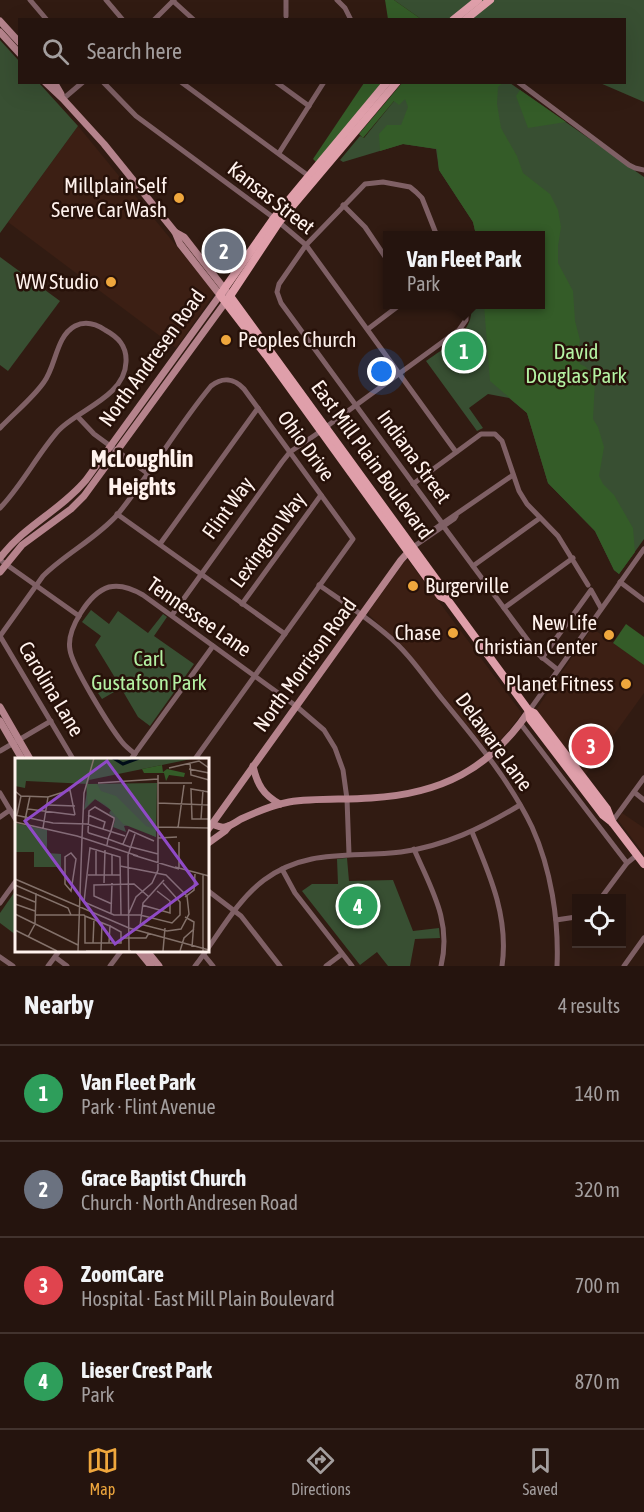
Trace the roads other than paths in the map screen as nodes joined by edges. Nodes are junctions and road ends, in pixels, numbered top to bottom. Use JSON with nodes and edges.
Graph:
{"nodes":[{"id":1,"x":30,"y":0,"type":"edge"},
{"id":2,"x":106,"y":0,"type":"edge"},
{"id":3,"x":286,"y":0,"type":"edge"},
{"id":4,"x":337,"y":0,"type":"edge"},
{"id":5,"x":478,"y":0,"type":"edge"},
{"id":6,"x":490,"y":0,"type":"edge"},
{"id":7,"x":174,"y":1,"type":"edge"},
{"id":8,"x":286,"y":16,"type":"dead end"},
{"id":9,"x":45,"y":18,"type":"edge"},
{"id":10,"x":121,"y":18,"type":"edge"},
{"id":11,"x":156,"y":18,"type":"edge"},
{"id":12,"x":192,"y":18,"type":"edge"},
{"id":13,"x":350,"y":18,"type":"edge"},
{"id":14,"x":456,"y":18,"type":"edge"},
{"id":15,"x":468,"y":18,"type":"edge"},
{"id":16,"x":0,"y":21,"type":"edge"},
{"id":17,"x":0,"y":32,"type":"edge"},
{"id":18,"x":18,"y":41,"type":"edge"},
{"id":19,"x":18,"y":52,"type":"edge"},
{"id":20,"x":47,"y":84,"type":"edge"},
{"id":21,"x":55,"y":84,"type":"edge"},
{"id":22,"x":81,"y":84,"type":"edge"},
{"id":23,"x":105,"y":84,"type":"edge"},
{"id":24,"x":184,"y":84,"type":"edge"},
{"id":25,"x":279,"y":84,"type":"edge"},
{"id":26,"x":323,"y":84,"type":"edge"},
{"id":27,"x":385,"y":84,"type":"edge"},
{"id":28,"x":395,"y":84,"type":"edge"},
{"id":29,"x":521,"y":84,"type":"edge"},
{"id":30,"x":63,"y":99,"type":"junction"},
{"id":31,"x":309,"y":106,"type":"junction"},
{"id":32,"x":279,"y":153,"type":"junction"},
{"id":33,"x":644,"y":170,"type":"edge"},
{"id":34,"x":311,"y":178,"type":"junction"},
{"id":35,"x":343,"y":205,"type":"junction"},
{"id":36,"x":277,"y":220,"type":"junction"},
{"id":37,"x":435,"y":231,"type":"edge"},
{"id":38,"x":306,"y":245,"type":"junction"},
{"id":39,"x":383,"y":255,"type":"edge"},
{"id":40,"x":225,"y":295,"type":"junction"},
{"id":41,"x":394,"y":309,"type":"edge"},
{"id":42,"x":466,"y":309,"type":"edge"},
{"id":43,"x":368,"y":329,"type":"junction"},
{"id":44,"x":400,"y":373,"type":"junction"},
{"id":45,"x":357,"y":405,"type":"junction"},
{"id":46,"x":258,"y":408,"type":"junction"},
{"id":47,"x":78,"y":417,"type":"junction"},
{"id":48,"x":0,"y":428,"type":"edge"},
{"id":49,"x":324,"y":429,"type":"junction"},
{"id":50,"x":111,"y":446,"type":"junction"},
{"id":51,"x":118,"y":451,"type":"junction"},
{"id":52,"x":290,"y":452,"type":"junction"},
{"id":53,"x":456,"y":452,"type":"junction"},
{"id":54,"x":147,"y":473,"type":"junction"},
{"id":55,"x":513,"y":475,"type":"junction"},
{"id":56,"x":413,"y":484,"type":"junction"},
{"id":57,"x":321,"y":495,"type":"junction"},
{"id":58,"x":0,"y":508,"type":"edge"},
{"id":59,"x":117,"y":514,"type":"junction"},
{"id":60,"x":540,"y":518,"type":"junction"},
{"id":61,"x":443,"y":525,"type":"junction"},
{"id":62,"x":160,"y":544,"type":"junction"},
{"id":63,"x":410,"y":549,"type":"junction"},
{"id":64,"x":644,"y":549,"type":"edge"},
{"id":65,"x":573,"y":558,"type":"junction"},
{"id":66,"x":2,"y":561,"type":"edge"},
{"id":67,"x":473,"y":566,"type":"junction"},
{"id":68,"x":0,"y":572,"type":"edge"},
{"id":69,"x":201,"y":574,"type":"junction"},
{"id":70,"x":620,"y":582,"type":"junction"},
{"id":71,"x":319,"y":585,"type":"junction"},
{"id":72,"x":35,"y":586,"type":"junction"},
{"id":73,"x":589,"y":588,"type":"junction"},
{"id":74,"x":644,"y":600,"type":"edge"},
{"id":75,"x":242,"y":604,"type":"junction"},
{"id":76,"x":504,"y":608,"type":"junction"},
{"id":77,"x":601,"y":608,"type":"junction"},
{"id":78,"x":172,"y":615,"type":"junction"},
{"id":79,"x":361,"y":615,"type":"junction"},
{"id":80,"x":79,"y":616,"type":"junction"},
{"id":81,"x":285,"y":634,"type":"junction"},
{"id":82,"x":0,"y":636,"type":"edge"},
{"id":83,"x":213,"y":646,"type":"junction"},
{"id":84,"x":542,"y":658,"type":"junction"},
{"id":85,"x":558,"y":670,"type":"junction"},
{"id":86,"x":254,"y":676,"type":"junction"},
{"id":87,"x":296,"y":706,"type":"junction"},
{"id":88,"x":0,"y":707,"type":"edge"},
{"id":89,"x":529,"y":711,"type":"junction"},
{"id":90,"x":0,"y":721,"type":"edge"},
{"id":91,"x":51,"y":722,"type":"junction"},
{"id":92,"x":520,"y":723,"type":"junction"},
{"id":93,"x":16,"y":742,"type":"junction"},
{"id":94,"x":0,"y":751,"type":"edge"},
{"id":95,"x":133,"y":757,"type":"edge"},
{"id":96,"x":22,"y":758,"type":"edge"},
{"id":97,"x":29,"y":758,"type":"edge"},
{"id":98,"x":72,"y":758,"type":"edge"},
{"id":99,"x":196,"y":758,"type":"edge"},
{"id":100,"x":487,"y":758,"type":"junction"},
{"id":101,"x":253,"y":766,"type":"junction"},
{"id":102,"x":644,"y":778,"type":"edge"},
{"id":103,"x":634,"y":792,"type":"junction"},
{"id":104,"x":0,"y":793,"type":"edge"},
{"id":105,"x":347,"y":799,"type":"junction"},
{"id":106,"x":644,"y":800,"type":"edge"},
{"id":107,"x":280,"y":804,"type":"junction"},
{"id":108,"x":520,"y":805,"type":"junction"},
{"id":109,"x":10,"y":810,"type":"junction"},
{"id":110,"x":0,"y":817,"type":"edge"},
{"id":111,"x":15,"y":818,"type":"edge"},
{"id":112,"x":612,"y":822,"type":"junction"},
{"id":113,"x":212,"y":824,"type":"junction"},
{"id":114,"x":229,"y":826,"type":"junction"},
{"id":115,"x":208,"y":830,"type":"edge"},
{"id":116,"x":472,"y":832,"type":"junction"},
{"id":117,"x":208,"y":843,"type":"edge"},
{"id":118,"x":414,"y":849,"type":"junction"},
{"id":119,"x":349,"y":854,"type":"junction"},
{"id":120,"x":637,"y":855,"type":"junction"},
{"id":121,"x":627,"y":863,"type":"junction"},
{"id":122,"x":644,"y":864,"type":"edge"},
{"id":123,"x":282,"y":869,"type":"junction"},
{"id":124,"x":15,"y":882,"type":"edge"},
{"id":125,"x":208,"y":891,"type":"edge"},
{"id":126,"x":604,"y":894,"type":"edge"},
{"id":127,"x":0,"y":903,"type":"edge"},
{"id":128,"x":235,"y":910,"type":"junction"},
{"id":129,"x":572,"y":918,"type":"edge"},
{"id":130,"x":556,"y":920,"type":"junction"},
{"id":131,"x":644,"y":938,"type":"edge"},
{"id":132,"x":208,"y":949,"type":"edge"},
{"id":133,"x":59,"y":951,"type":"edge"},
{"id":134,"x":121,"y":951,"type":"edge"},
{"id":135,"x":139,"y":951,"type":"edge"},
{"id":136,"x":147,"y":951,"type":"edge"},
{"id":137,"x":207,"y":951,"type":"edge"},
{"id":138,"x":342,"y":954,"type":"junction"},
{"id":139,"x":204,"y":955,"type":"junction"},
{"id":140,"x":0,"y":957,"type":"edge"},
{"id":141,"x":55,"y":957,"type":"junction"},
{"id":142,"x":13,"y":966,"type":"edge"},
{"id":143,"x":48,"y":966,"type":"edge"},
{"id":144,"x":67,"y":966,"type":"edge"},
{"id":145,"x":110,"y":966,"type":"edge"},
{"id":146,"x":151,"y":966,"type":"edge"},
{"id":147,"x":159,"y":966,"type":"edge"},
{"id":148,"x":195,"y":966,"type":"edge"},
{"id":149,"x":213,"y":966,"type":"edge"},
{"id":150,"x":280,"y":966,"type":"edge"},
{"id":151,"x":326,"y":966,"type":"edge"},
{"id":152,"x":352,"y":966,"type":"edge"},
{"id":153,"x":441,"y":966,"type":"edge"},
{"id":154,"x":502,"y":966,"type":"edge"},
{"id":155,"x":557,"y":966,"type":"edge"},
{"id":156,"x":624,"y":966,"type":"edge"}],
"edges":[{"from":1,"to":9,"type":"street"},
{"from":2,"to":10,"type":"street"},
{"from":3,"to":8,"type":"street"},
{"from":4,"to":13,"type":"street"},
{"from":5,"to":14,"type":"main road"},
{"from":6,"to":15,"type":"main road"},
{"from":7,"to":11,"type":"street"},
{"from":7,"to":12,"type":"street"},
{"from":16,"to":18,"type":"street"},
{"from":17,"to":19,"type":"street"},
{"from":20,"to":30,"type":"street","name":"East Mill Plain Boulevard"},
{"from":21,"to":30,"type":"street","name":"East Mill Plain Boulevard"},
{"from":22,"to":30,"type":"street"},
{"from":23,"to":36,"type":"street","name":"Kansas Street"},
{"from":24,"to":32,"type":"street"},
{"from":25,"to":31,"type":"street"},
{"from":26,"to":31,"type":"street"},
{"from":27,"to":34,"type":"main road","name":"North Andresen Road"},
{"from":28,"to":34,"type":"main road","name":"North Andresen Road"},
{"from":29,"to":33,"type":"street"},
{"from":30,"to":40,"type":"street","name":"East Mill Plain Boulevard"},
{"from":31,"to":32,"type":"street"},
{"from":32,"to":34,"type":"street"},
{"from":34,"to":36,"type":"main road","name":"North Andresen Road"},
{"from":35,"to":37,"type":"street"},
{"from":35,"to":38,"type":"street"},
{"from":35,"to":39,"type":"street"},
{"from":36,"to":38,"type":"street","name":"Kansas Street"},
{"from":36,"to":40,"type":"main road","name":"North Andresen Road"},
{"from":38,"to":43,"type":"street","name":"Kansas Street"},
{"from":38,"to":45,"type":"street","name":"Indiana Street"},
{"from":40,"to":49,"type":"main road","name":"East Mill Plain Boulevard"},
{"from":40,"to":50,"type":"street","name":"North Andresen Road"},
{"from":40,"to":51,"type":"street","name":"North Andresen Road"},
{"from":41,"to":43,"type":"street"},
{"from":42,"to":44,"type":"street","name":"Flint Way"},
{"from":43,"to":44,"type":"street","name":"Kansas Street"},
{"from":44,"to":45,"type":"street","name":"Flint Way"},
{"from":44,"to":53,"type":"street","name":"Kansas Street"},
{"from":45,"to":49,"type":"street","name":"Flint Way"},
{"from":45,"to":56,"type":"street","name":"Indiana Street"},
{"from":46,"to":52,"type":"street","name":"Ohio Drive"},
{"from":46,"to":54,"type":"street","name":"Ohio Drive"},
{"from":46,"to":62,"type":"street"},
{"from":47,"to":48,"type":"street"},
{"from":47,"to":50,"type":"street"},
{"from":47,"to":58,"type":"street"},
{"from":49,"to":52,"type":"street","name":"Flint Way"},
{"from":49,"to":63,"type":"main road","name":"East Mill Plain Boulevard"},
{"from":50,"to":51,"type":"street"},
{"from":50,"to":66,"type":"street","name":"North Andresen Road"},
{"from":51,"to":54,"type":"street"},
{"from":51,"to":66,"type":"street","name":"North Andresen Road"},
{"from":52,"to":57,"type":"street","name":"Ohio Drive"},
{"from":52,"to":69,"type":"street","name":"Flint Way"},
{"from":53,"to":55,"type":"street"},
{"from":53,"to":56,"type":"street"},
{"from":54,"to":59,"type":"street"},
{"from":55,"to":60,"type":"street"},
{"from":55,"to":61,"type":"street","name":"North Morrison Road"},
{"from":56,"to":61,"type":"street","name":"Indiana Street"},
{"from":57,"to":71,"type":"street","name":"Ohio Drive"},
{"from":57,"to":75,"type":"street","name":"Lexington Way"},
{"from":59,"to":62,"type":"street"},
{"from":59,"to":72,"type":"street"},
{"from":60,"to":65,"type":"street"},
{"from":60,"to":67,"type":"street"},
{"from":61,"to":63,"type":"street","name":"North Morrison Road"},
{"from":61,"to":67,"type":"street","name":"Indiana Street"},
{"from":62,"to":69,"type":"street"},
{"from":63,"to":79,"type":"street","name":"North Morrison Road"},
{"from":63,"to":89,"type":"main road","name":"East Mill Plain Boulevard"},
{"from":64,"to":70,"type":"street"},
{"from":65,"to":73,"type":"street"},
{"from":65,"to":76,"type":"street"},
{"from":66,"to":68,"type":"street","name":"North Andresen Road"},
{"from":66,"to":72,"type":"street"},
{"from":67,"to":76,"type":"street","name":"Indiana Street"},
{"from":69,"to":75,"type":"street"},
{"from":69,"to":78,"type":"street","name":"Flint Way"},
{"from":70,"to":74,"type":"street"},
{"from":70,"to":77,"type":"street"},
{"from":71,"to":79,"type":"street","name":"Delaware Lane"},
{"from":71,"to":81,"type":"street"},
{"from":72,"to":80,"type":"street"},
{"from":72,"to":82,"type":"street"},
{"from":73,"to":77,"type":"street"},
{"from":73,"to":84,"type":"street"},
{"from":75,"to":81,"type":"street"},
{"from":76,"to":84,"type":"street","name":"Indiana Street"},
{"from":77,"to":85,"type":"street"},
{"from":78,"to":80,"type":"street","name":"Tennessee Lane"},
{"from":78,"to":83,"type":"street","name":"Tennessee Lane"},
{"from":79,"to":87,"type":"street","name":"North Morrison Road"},
{"from":79,"to":100,"type":"street","name":"Delaware Lane"},
{"from":80,"to":95,"type":"street","name":"Tennessee Lane"},
{"from":81,"to":86,"type":"street"},
{"from":82,"to":91,"type":"street","name":"Carolina Lane"},
{"from":83,"to":86,"type":"street","name":"Tennessee Lane"},
{"from":83,"to":95,"type":"street"},
{"from":84,"to":85,"type":"street","name":"Indiana Street"},
{"from":85,"to":89,"type":"street"},
{"from":86,"to":87,"type":"street","name":"Tennessee Lane"},
{"from":86,"to":99,"type":"street"},
{"from":87,"to":101,"type":"street","name":"North Morrison Road"},
{"from":87,"to":105,"type":"street","name":"Tennessee Lane"},
{"from":88,"to":93,"type":"street"},
{"from":89,"to":92,"type":"street"},
{"from":89,"to":112,"type":"main road","name":"East Mill Plain Boulevard"},
{"from":90,"to":93,"type":"street"},
{"from":91,"to":93,"type":"street"},
{"from":91,"to":98,"type":"street","name":"Carolina Lane"},
{"from":92,"to":100,"type":"street"},
{"from":92,"to":121,"type":"street"},
{"from":93,"to":94,"type":"street"},
{"from":93,"to":96,"type":"street"},
{"from":93,"to":97,"type":"street"},
{"from":100,"to":105,"type":"street"},
{"from":100,"to":108,"type":"street","name":"Delaware Lane"},
{"from":101,"to":107,"type":"street"},
{"from":101,"to":113,"type":"street","name":"North Morrison Road"},
{"from":102,"to":103,"type":"street"},
{"from":103,"to":106,"type":"street"},
{"from":103,"to":112,"type":"street"},
{"from":104,"to":109,"type":"street"},
{"from":105,"to":107,"type":"street"},
{"from":105,"to":119,"type":"street","name":"Tennessee Lane"},
{"from":107,"to":114,"type":"street"},
{"from":108,"to":116,"type":"street"},
{"from":108,"to":130,"type":"street","name":"Delaware Lane"},
{"from":109,"to":110,"type":"street"},
{"from":109,"to":111,"type":"street"},
{"from":112,"to":120,"type":"main road","name":"East Mill Plain Boulevard"},
{"from":113,"to":114,"type":"street"},
{"from":113,"to":115,"type":"street","name":"North Morrison Road"},
{"from":114,"to":117,"type":"street"},
{"from":116,"to":118,"type":"street"},
{"from":116,"to":154,"type":"street"},
{"from":118,"to":119,"type":"street"},
{"from":118,"to":153,"type":"street"},
{"from":119,"to":123,"type":"street"},
{"from":120,"to":121,"type":"street"},
{"from":120,"to":122,"type":"main road","name":"East Mill Plain Boulevard"},
{"from":121,"to":126,"type":"street"},
{"from":123,"to":128,"type":"street"},
{"from":123,"to":138,"type":"street"},
{"from":124,"to":127,"type":"street"},
{"from":125,"to":128,"type":"street"},
{"from":128,"to":132,"type":"street"},
{"from":128,"to":150,"type":"street"},
{"from":129,"to":130,"type":"street"},
{"from":130,"to":155,"type":"street","name":"Delaware Lane"},
{"from":131,"to":156,"type":"street"},
{"from":133,"to":141,"type":"street"},
{"from":134,"to":145,"type":"street"},
{"from":135,"to":146,"type":"street"},
{"from":136,"to":147,"type":"street"},
{"from":137,"to":139,"type":"street"},
{"from":138,"to":151,"type":"street"},
{"from":138,"to":152,"type":"street"},
{"from":139,"to":148,"type":"street"},
{"from":139,"to":149,"type":"street"},
{"from":140,"to":142,"type":"street"},
{"from":141,"to":143,"type":"street"},
{"from":141,"to":144,"type":"street"}]}
